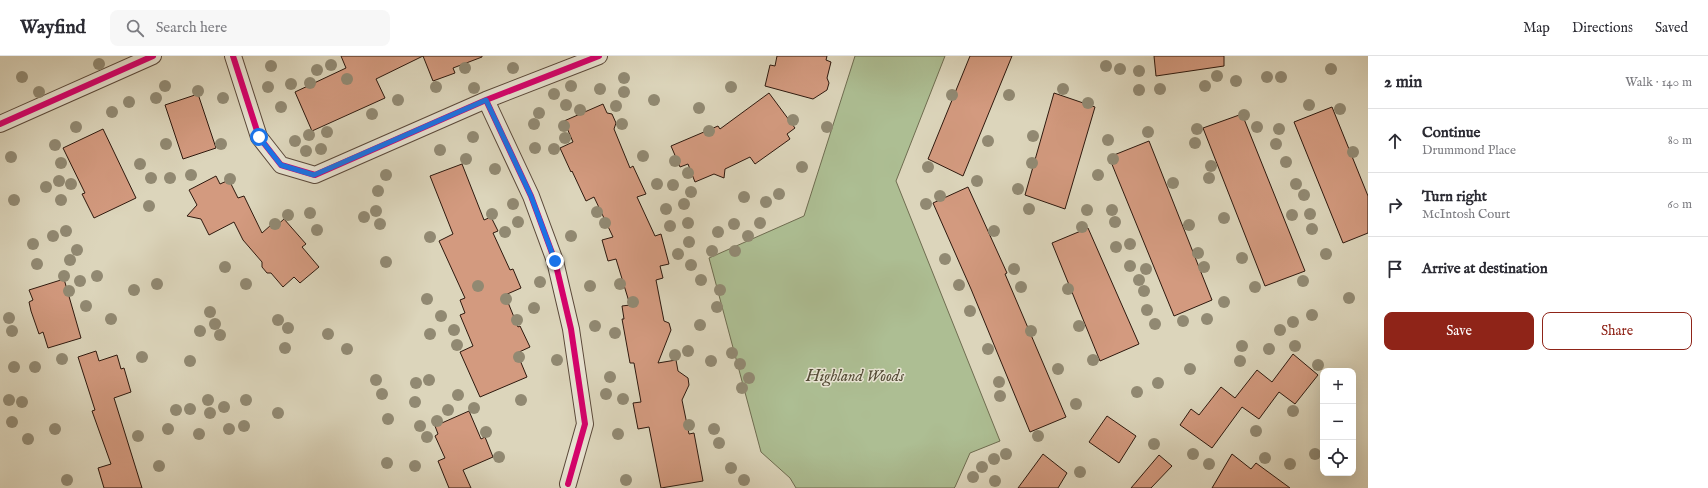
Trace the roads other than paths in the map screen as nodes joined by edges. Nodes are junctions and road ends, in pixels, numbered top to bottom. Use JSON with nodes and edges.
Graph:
{"nodes":[{"id":1,"x":153,"y":56,"type":"edge"},
{"id":2,"x":233,"y":56,"type":"edge"},
{"id":3,"x":599,"y":56,"type":"edge"},
{"id":4,"x":486,"y":100,"type":"junction"},
{"id":5,"x":0,"y":124,"type":"edge"},
{"id":6,"x":568,"y":484,"type":"dead end"}],
"edges":[{"from":1,"to":5,"type":"street"},
{"from":2,"to":4,"type":"street"},
{"from":3,"to":4,"type":"street"},
{"from":4,"to":6,"type":"street"}]}
